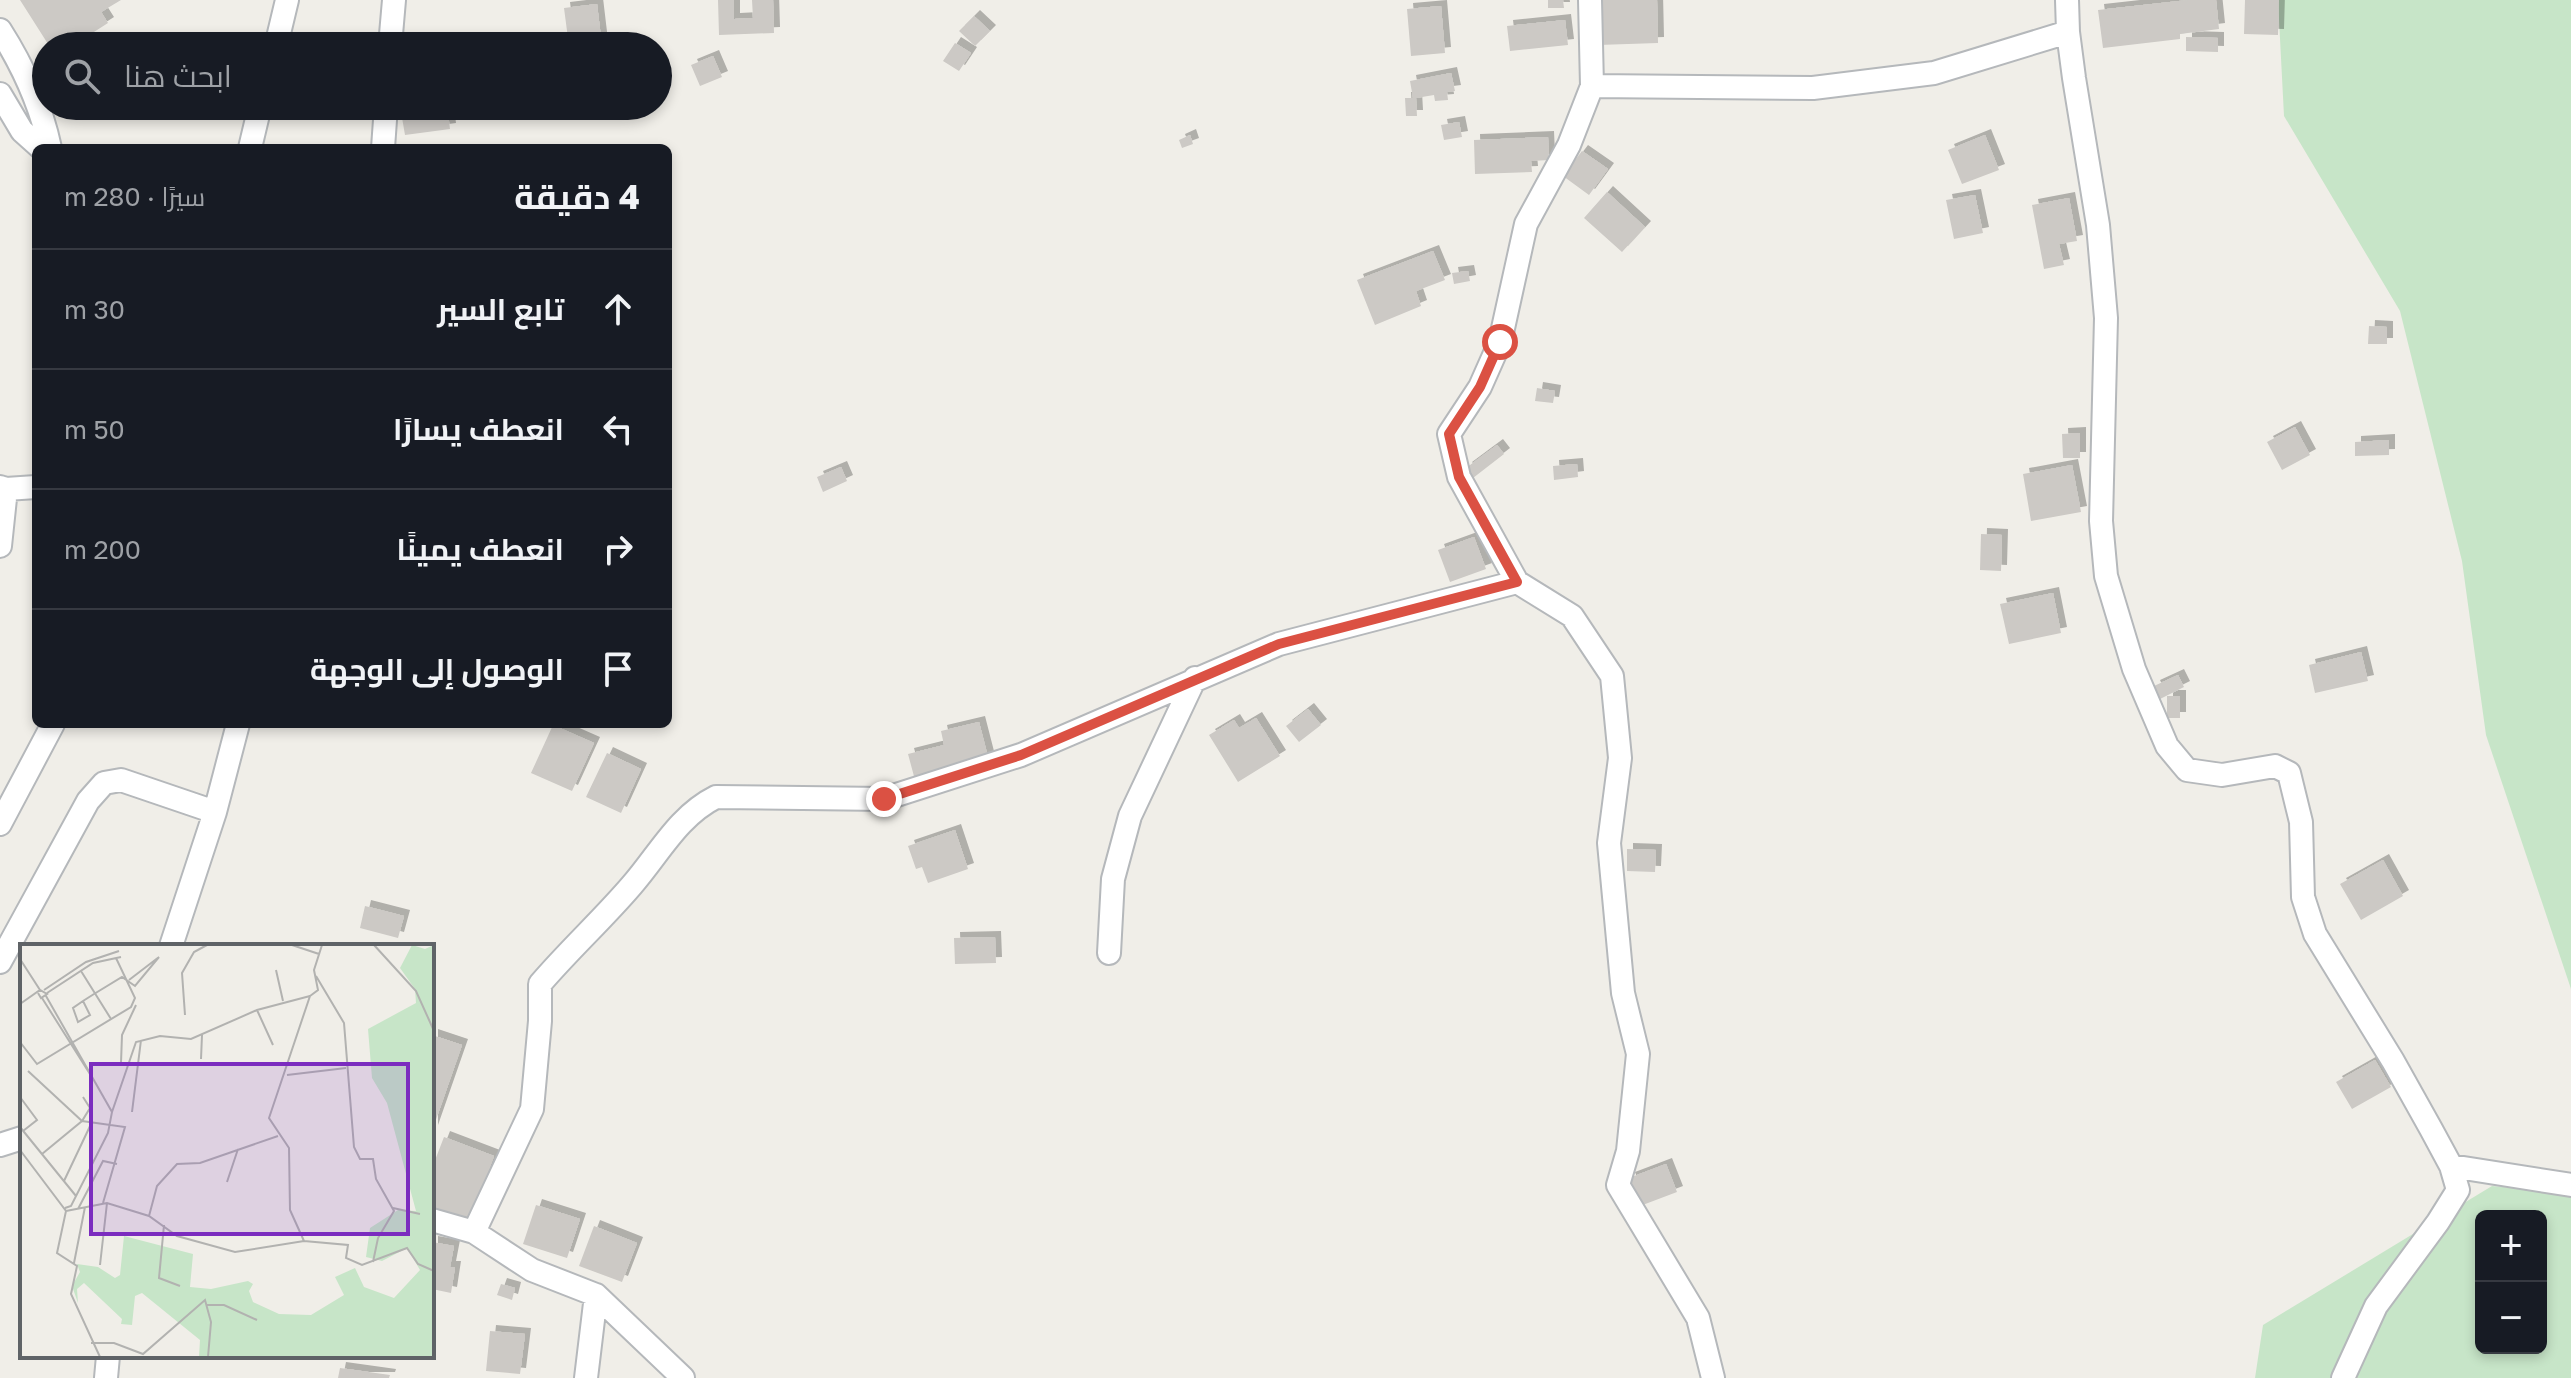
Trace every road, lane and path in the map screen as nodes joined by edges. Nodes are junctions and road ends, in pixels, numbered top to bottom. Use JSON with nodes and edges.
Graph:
{"nodes":[{"id":1,"x":287,"y":0,"type":"edge"},
{"id":2,"x":394,"y":0,"type":"edge"},
{"id":3,"x":1590,"y":0,"type":"edge"},
{"id":4,"x":2067,"y":0,"type":"edge"},
{"id":5,"x":0,"y":30,"type":"edge"},
{"id":6,"x":279,"y":32,"type":"edge"},
{"id":7,"x":391,"y":32,"type":"edge"},
{"id":8,"x":2068,"y":32,"type":"junction"},
{"id":9,"x":1592,"y":86,"type":"junction"},
{"id":10,"x":0,"y":94,"type":"edge"},
{"id":11,"x":32,"y":94,"type":"edge"},
{"id":12,"x":43,"y":120,"type":"edge"},
{"id":13,"x":257,"y":120,"type":"edge"},
{"id":14,"x":385,"y":120,"type":"edge"},
{"id":15,"x":37,"y":144,"type":"edge"},
{"id":16,"x":49,"y":144,"type":"edge"},
{"id":17,"x":251,"y":144,"type":"edge"},
{"id":18,"x":383,"y":144,"type":"edge"},
{"id":19,"x":32,"y":487,"type":"edge"},
{"id":20,"x":3,"y":488,"type":"edge"},
{"id":21,"x":0,"y":546,"type":"edge"},
{"id":22,"x":1517,"y":582,"type":"junction"},
{"id":23,"x":1195,"y":678,"type":"junction"},
{"id":24,"x":51,"y":728,"type":"edge"},
{"id":25,"x":237,"y":728,"type":"edge"},
{"id":26,"x":215,"y":812,"type":"junction"},
{"id":27,"x":0,"y":824,"type":"edge"},
{"id":28,"x":172,"y":944,"type":"edge"},
{"id":29,"x":1109,"y":953,"type":"dead end"},
{"id":30,"x":0,"y":962,"type":"edge"},
{"id":31,"x":20,"y":1139,"type":"edge"},
{"id":32,"x":0,"y":1145,"type":"edge"},
{"id":33,"x":2451,"y":1166,"type":"junction"},
{"id":34,"x":2571,"y":1185,"type":"edge"},
{"id":35,"x":434,"y":1221,"type":"edge"},
{"id":36,"x":474,"y":1232,"type":"junction"},
{"id":37,"x":596,"y":1295,"type":"junction"},
{"id":38,"x":108,"y":1358,"type":"edge"},
{"id":39,"x":106,"y":1378,"type":"edge"},
{"id":40,"x":586,"y":1378,"type":"edge"},
{"id":41,"x":683,"y":1378,"type":"edge"},
{"id":42,"x":1713,"y":1378,"type":"edge"},
{"id":43,"x":2343,"y":1378,"type":"edge"}],
"edges":[{"from":1,"to":6,"type":"street"},
{"from":2,"to":7,"type":"street"},
{"from":3,"to":9,"type":"street"},
{"from":4,"to":8,"type":"street"},
{"from":5,"to":11,"type":"street"},
{"from":8,"to":9,"type":"street"},
{"from":8,"to":33,"type":"street"},
{"from":9,"to":22,"type":"street"},
{"from":10,"to":15,"type":"street"},
{"from":12,"to":16,"type":"street"},
{"from":13,"to":17,"type":"street"},
{"from":14,"to":18,"type":"street"},
{"from":19,"to":20,"type":"street"},
{"from":20,"to":21,"type":"street"},
{"from":22,"to":23,"type":"street"},
{"from":22,"to":42,"type":"street"},
{"from":23,"to":29,"type":"street"},
{"from":23,"to":36,"type":"street"},
{"from":24,"to":27,"type":"street"},
{"from":25,"to":26,"type":"street"},
{"from":26,"to":28,"type":"street"},
{"from":26,"to":30,"type":"street"},
{"from":31,"to":32,"type":"street"},
{"from":33,"to":34,"type":"street"},
{"from":33,"to":43,"type":"street"},
{"from":35,"to":36,"type":"street"},
{"from":36,"to":37,"type":"street"},
{"from":37,"to":40,"type":"street"},
{"from":37,"to":41,"type":"street"},
{"from":38,"to":39,"type":"street"}]}
